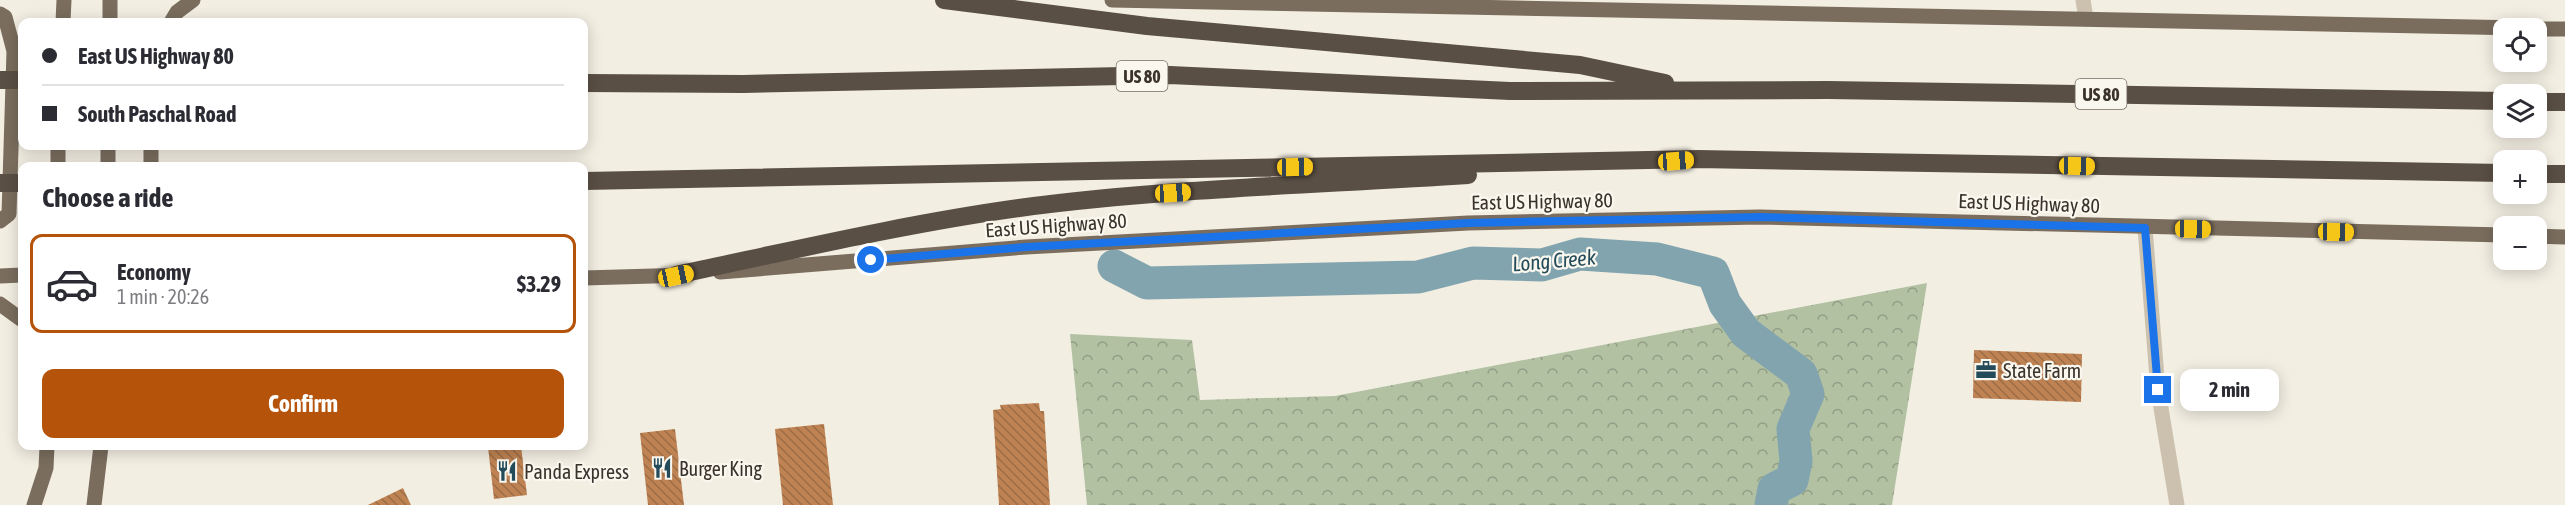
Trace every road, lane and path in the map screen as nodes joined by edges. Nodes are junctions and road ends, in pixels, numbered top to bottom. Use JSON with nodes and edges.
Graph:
{"nodes":[{"id":1,"x":64,"y":0,"type":"edge"},
{"id":2,"x":111,"y":0,"type":"edge"},
{"id":3,"x":193,"y":0,"type":"edge"},
{"id":4,"x":944,"y":0,"type":"edge"},
{"id":5,"x":1112,"y":0,"type":"edge"},
{"id":6,"x":2083,"y":0,"type":"edge"},
{"id":7,"x":0,"y":14,"type":"edge"},
{"id":8,"x":63,"y":18,"type":"edge"},
{"id":9,"x":110,"y":18,"type":"edge"},
{"id":10,"x":173,"y":18,"type":"edge"},
{"id":11,"x":2086,"y":19,"type":"junction"},
{"id":12,"x":2493,"y":27,"type":"edge"},
{"id":13,"x":2547,"y":29,"type":"edge"},
{"id":14,"x":2565,"y":29,"type":"edge"},
{"id":15,"x":0,"y":80,"type":"edge"},
{"id":16,"x":18,"y":80,"type":"edge"},
{"id":17,"x":588,"y":83,"type":"edge"},
{"id":18,"x":1699,"y":90,"type":"junction"},
{"id":19,"x":2493,"y":101,"type":"edge"},
{"id":20,"x":2547,"y":102,"type":"edge"},
{"id":21,"x":2565,"y":102,"type":"edge"},
{"id":22,"x":1698,"y":159,"type":"junction"},
{"id":23,"x":2493,"y":173,"type":"edge"},
{"id":24,"x":2547,"y":174,"type":"edge"},
{"id":25,"x":2565,"y":174,"type":"edge"},
{"id":26,"x":588,"y":182,"type":"edge"},
{"id":27,"x":0,"y":183,"type":"edge"},
{"id":28,"x":18,"y":183,"type":"edge"},
{"id":29,"x":0,"y":221,"type":"edge"},
{"id":30,"x":2145,"y":228,"type":"junction"},
{"id":31,"x":2493,"y":235,"type":"edge"},
{"id":32,"x":2547,"y":236,"type":"edge"},
{"id":33,"x":2565,"y":237,"type":"edge"},
{"id":34,"x":18,"y":275,"type":"edge"},
{"id":35,"x":0,"y":276,"type":"edge"},
{"id":36,"x":676,"y":276,"type":"junction"},
{"id":37,"x":588,"y":278,"type":"edge"},
{"id":38,"x":0,"y":304,"type":"edge"},
{"id":39,"x":18,"y":317,"type":"edge"},
{"id":40,"x":46,"y":450,"type":"edge"},
{"id":41,"x":101,"y":450,"type":"edge"},
{"id":42,"x":34,"y":505,"type":"edge"},
{"id":43,"x":94,"y":505,"type":"edge"},
{"id":44,"x":2177,"y":505,"type":"edge"}],
"edges":[{"from":1,"to":8,"type":"main road"},
{"from":2,"to":9,"type":"main road"},
{"from":3,"to":10,"type":"main road"},
{"from":4,"to":18,"type":"highway"},
{"from":5,"to":11,"type":"main road"},
{"from":6,"to":11,"type":"street"},
{"from":7,"to":29,"type":"main road"},
{"from":11,"to":12,"type":"main road"},
{"from":13,"to":14,"type":"main road"},
{"from":15,"to":16,"type":"highway","bridge":true},
{"from":17,"to":18,"type":"highway","number":"US 80"},
{"from":18,"to":19,"type":"highway","number":"US 80"},
{"from":20,"to":21,"type":"highway"},
{"from":22,"to":23,"type":"highway"},
{"from":22,"to":26,"type":"highway"},
{"from":22,"to":36,"type":"highway"},
{"from":24,"to":25,"type":"highway"},
{"from":27,"to":28,"type":"highway","bridge":true},
{"from":30,"to":31,"type":"main road","name":"East US Highway 80"},
{"from":30,"to":36,"type":"main road","name":"East US Highway 80"},
{"from":30,"to":44,"type":"street"},
{"from":32,"to":33,"type":"main road"},
{"from":34,"to":35,"type":"main road"},
{"from":36,"to":37,"type":"main road","name":"East US Highway 80"},
{"from":38,"to":39,"type":"main road"},
{"from":40,"to":42,"type":"main road"},
{"from":41,"to":43,"type":"main road"}]}
